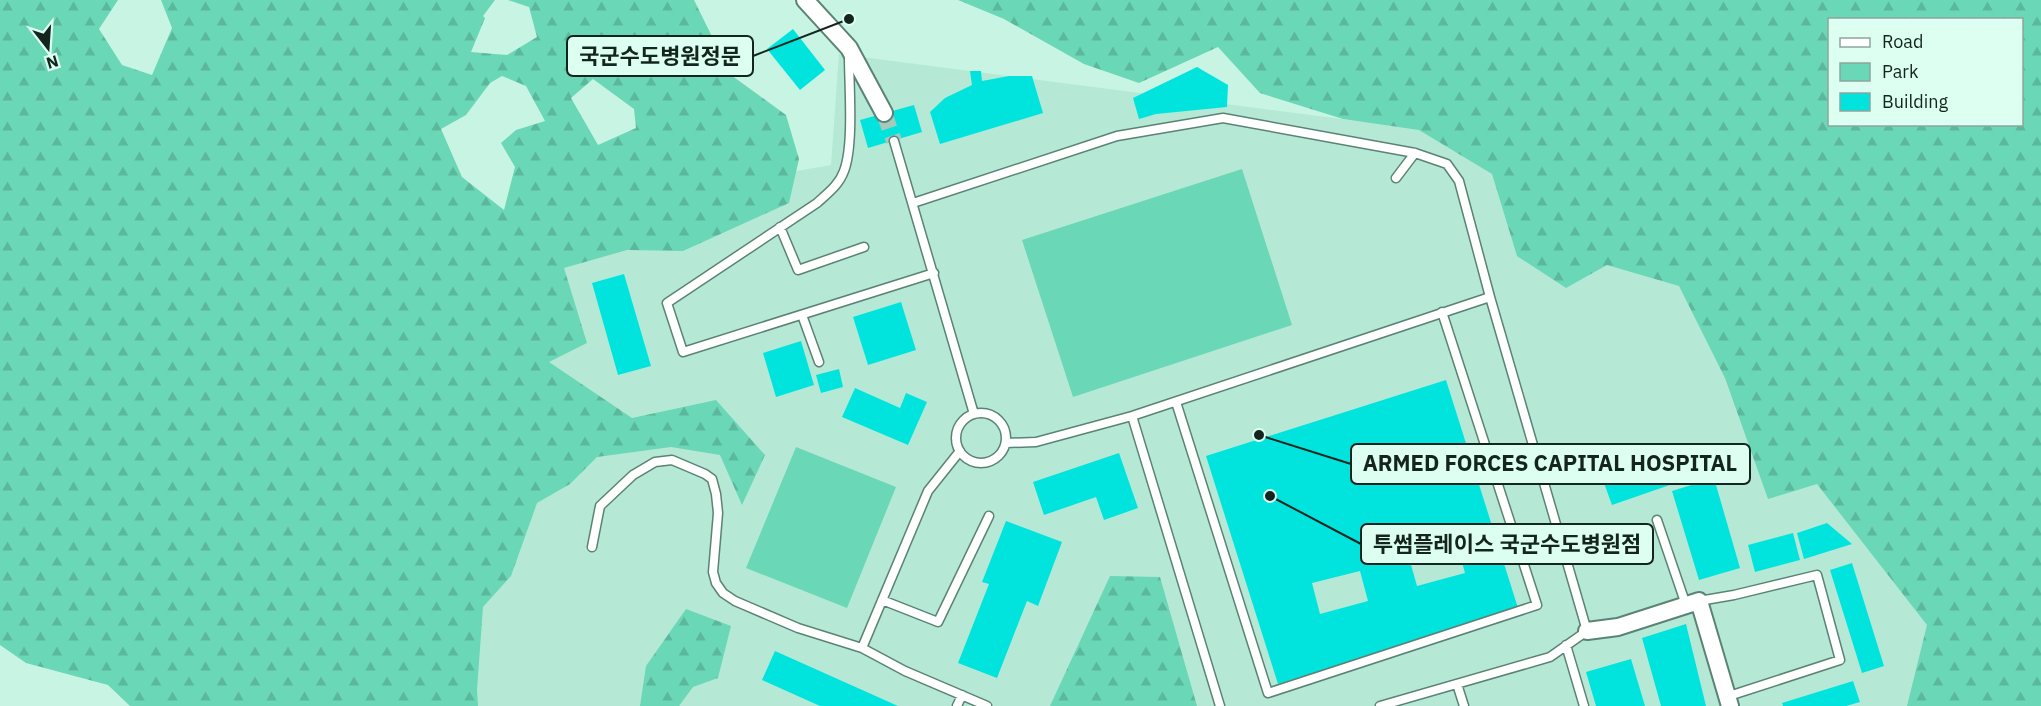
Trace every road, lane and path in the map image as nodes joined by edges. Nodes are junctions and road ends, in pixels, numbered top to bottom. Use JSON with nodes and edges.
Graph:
{"nodes":[{"id":1,"x":805,"y":0,"type":"edge"},
{"id":2,"x":849,"y":48,"type":"junction"},
{"id":3,"x":884,"y":113,"type":"tunnel mouth"},
{"id":4,"x":894,"y":141,"type":"tunnel mouth"},
{"id":5,"x":1415,"y":153,"type":"junction"},
{"id":6,"x":1396,"y":178,"type":"dead end"},
{"id":7,"x":914,"y":203,"type":"junction"},
{"id":8,"x":780,"y":227,"type":"junction"},
{"id":9,"x":864,"y":248,"type":"dead end"},
{"id":10,"x":934,"y":273,"type":"junction"},
{"id":11,"x":1490,"y":297,"type":"junction"},
{"id":12,"x":1442,"y":312,"type":"junction"},
{"id":13,"x":802,"y":315,"type":"junction"},
{"id":14,"x":819,"y":362,"type":"dead end"},
{"id":15,"x":1176,"y":402,"type":"junction"},
{"id":16,"x":974,"y":414,"type":"junction"},
{"id":17,"x":1132,"y":417,"type":"junction"},
{"id":18,"x":1006,"y":443,"type":"junction"},
{"id":19,"x":960,"y":451,"type":"junction"},
{"id":20,"x":989,"y":516,"type":"dead end"},
{"id":21,"x":1657,"y":520,"type":"dead end"},
{"id":22,"x":592,"y":547,"type":"dead end"},
{"id":23,"x":882,"y":600,"type":"junction"},
{"id":24,"x":1693,"y":603,"type":"junction"},
{"id":25,"x":1587,"y":631,"type":"junction"},
{"id":26,"x":1566,"y":645,"type":"junction"},
{"id":27,"x":862,"y":648,"type":"junction"},
{"id":28,"x":1457,"y":684,"type":"junction"},
{"id":29,"x":962,"y":695,"type":"junction"},
{"id":30,"x":1730,"y":701,"type":"edge"},
{"id":31,"x":957,"y":706,"type":"edge"},
{"id":32,"x":987,"y":706,"type":"edge"},
{"id":33,"x":1220,"y":706,"type":"edge"},
{"id":34,"x":1380,"y":706,"type":"edge"},
{"id":35,"x":1464,"y":706,"type":"edge"},
{"id":36,"x":1584,"y":706,"type":"edge"}],
"edges":[{"from":1,"to":2,"type":"street"},
{"from":2,"to":3,"type":"street"},
{"from":2,"to":8,"type":"lane"},
{"from":4,"to":7,"type":"lane"},
{"from":5,"to":6,"type":"lane"},
{"from":5,"to":7,"type":"lane"},
{"from":5,"to":11,"type":"lane"},
{"from":7,"to":10,"type":"lane"},
{"from":8,"to":9,"type":"lane"},
{"from":8,"to":13,"type":"lane"},
{"from":10,"to":13,"type":"lane"},
{"from":10,"to":16,"type":"lane"},
{"from":11,"to":12,"type":"lane"},
{"from":11,"to":25,"type":"lane"},
{"from":12,"to":15,"type":"lane"},
{"from":12,"to":15,"type":"lane"},
{"from":13,"to":14,"type":"lane"},
{"from":15,"to":17,"type":"lane"},
{"from":16,"to":18,"type":"lane"},
{"from":16,"to":19,"type":"lane"},
{"from":17,"to":18,"type":"lane"},
{"from":17,"to":33,"type":"lane"},
{"from":18,"to":19,"type":"lane"},
{"from":19,"to":23,"type":"lane"},
{"from":20,"to":23,"type":"lane"},
{"from":21,"to":24,"type":"lane"},
{"from":22,"to":27,"type":"lane"},
{"from":23,"to":27,"type":"lane"},
{"from":24,"to":25,"type":"street"},
{"from":24,"to":30,"type":"street"},
{"from":24,"to":30,"type":"lane"},
{"from":25,"to":26,"type":"lane"},
{"from":26,"to":28,"type":"lane"},
{"from":26,"to":36,"type":"lane"},
{"from":27,"to":29,"type":"lane"},
{"from":28,"to":34,"type":"lane"},
{"from":28,"to":35,"type":"lane"},
{"from":29,"to":31,"type":"lane"},
{"from":29,"to":32,"type":"lane"}]}
